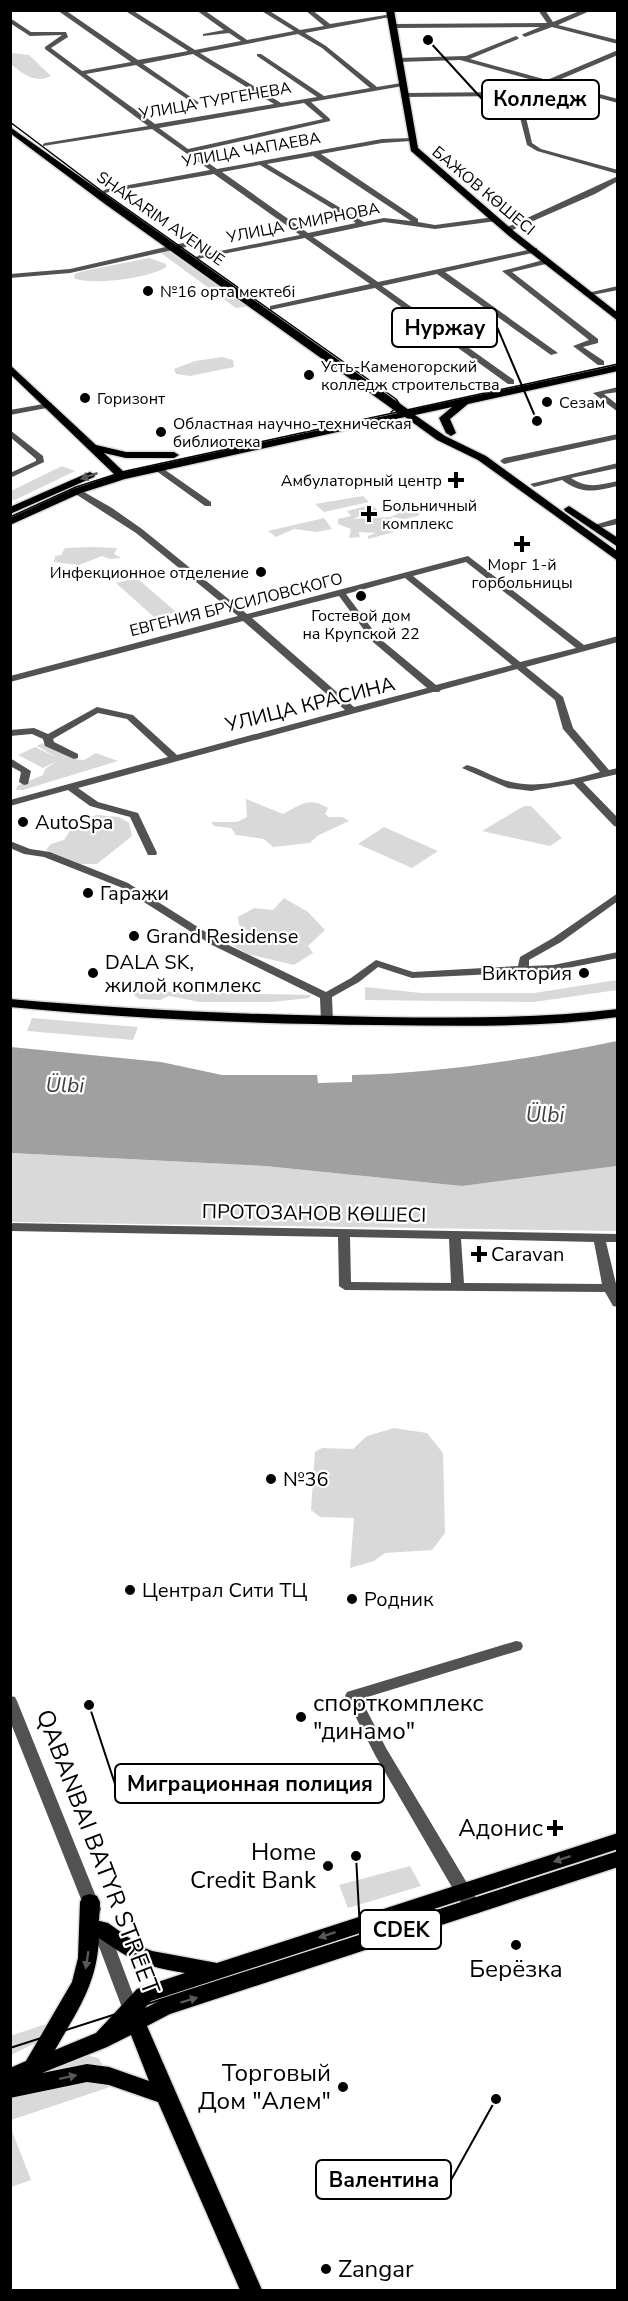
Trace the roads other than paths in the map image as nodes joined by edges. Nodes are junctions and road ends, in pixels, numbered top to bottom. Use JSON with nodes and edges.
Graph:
{"nodes":[{"id":1,"x":60,"y":10,"type":"edge"},
{"id":2,"x":127,"y":10,"type":"edge"},
{"id":3,"x":199,"y":10,"type":"edge"},
{"id":4,"x":263,"y":10,"type":"edge"},
{"id":5,"x":308,"y":10,"type":"edge"},
{"id":6,"x":541,"y":10,"type":"edge"},
{"id":7,"x":589,"y":10,"type":"edge"},
{"id":8,"x":390,"y":13,"type":"edge"},
{"id":9,"x":10,"y":20,"type":"edge"},
{"id":10,"x":552,"y":25,"type":"junction"},
{"id":11,"x":328,"y":26,"type":"junction"},
{"id":12,"x":393,"y":26,"type":"junction"},
{"id":13,"x":229,"y":31,"type":"junction"},
{"id":14,"x":299,"y":32,"type":"junction"},
{"id":15,"x":205,"y":35,"type":"dead end"},
{"id":16,"x":525,"y":35,"type":"dead end"},
{"id":17,"x":516,"y":38,"type":"dead end"},
{"id":18,"x":245,"y":42,"type":"junction"},
{"id":19,"x":618,"y":42,"type":"edge"},
{"id":20,"x":190,"y":52,"type":"junction"},
{"id":21,"x":618,"y":52,"type":"edge"},
{"id":22,"x":259,"y":55,"type":"dead end"},
{"id":23,"x":462,"y":59,"type":"junction"},
{"id":24,"x":398,"y":60,"type":"junction"},
{"id":25,"x":136,"y":63,"type":"junction"},
{"id":26,"x":82,"y":73,"type":"junction"},
{"id":27,"x":547,"y":82,"type":"junction"},
{"id":28,"x":401,"y":85,"type":"junction"},
{"id":29,"x":374,"y":88,"type":"junction"},
{"id":30,"x":517,"y":92,"type":"junction"},
{"id":31,"x":404,"y":95,"type":"junction"},
{"id":32,"x":321,"y":97,"type":"junction"},
{"id":33,"x":304,"y":100,"type":"junction"},
{"id":34,"x":618,"y":101,"type":"edge"},
{"id":35,"x":196,"y":103,"type":"dead end"},
{"id":36,"x":278,"y":105,"type":"junction"},
{"id":37,"x":10,"y":118,"type":"edge"},
{"id":38,"x":153,"y":126,"type":"junction"},
{"id":39,"x":10,"y":129,"type":"edge"},
{"id":40,"x":411,"y":138,"type":"junction"},
{"id":41,"x":45,"y":145,"type":"junction"},
{"id":42,"x":34,"y":147,"type":"junction"},
{"id":43,"x":187,"y":151,"type":"junction"},
{"id":44,"x":314,"y":153,"type":"junction"},
{"id":45,"x":261,"y":163,"type":"junction"},
{"id":46,"x":214,"y":171,"type":"junction"},
{"id":47,"x":618,"y":172,"type":"edge"},
{"id":48,"x":618,"y":178,"type":"edge"},
{"id":49,"x":101,"y":192,"type":"junction"},
{"id":50,"x":494,"y":219,"type":"junction"},
{"id":51,"x":362,"y":224,"type":"junction"},
{"id":52,"x":422,"y":227,"type":"junction"},
{"id":53,"x":507,"y":230,"type":"junction"},
{"id":54,"x":305,"y":235,"type":"junction"},
{"id":55,"x":178,"y":246,"type":"junction"},
{"id":56,"x":534,"y":250,"type":"junction"},
{"id":57,"x":200,"y":257,"type":"junction"},
{"id":58,"x":190,"y":259,"type":"junction"},
{"id":59,"x":547,"y":261,"type":"junction"},
{"id":60,"x":440,"y":272,"type":"junction"},
{"id":61,"x":10,"y":276,"type":"edge"},
{"id":62,"x":378,"y":285,"type":"junction"},
{"id":63,"x":618,"y":288,"type":"edge"},
{"id":64,"x":587,"y":294,"type":"junction"},
{"id":65,"x":267,"y":309,"type":"junction"},
{"id":66,"x":618,"y":318,"type":"edge"},
{"id":67,"x":554,"y":353,"type":"dead end"},
{"id":68,"x":618,"y":359,"type":"edge"},
{"id":69,"x":601,"y":363,"type":"junction"},
{"id":70,"x":10,"y":368,"type":"edge"},
{"id":71,"x":618,"y":368,"type":"edge"},
{"id":72,"x":511,"y":382,"type":"junction"},
{"id":73,"x":618,"y":389,"type":"edge"},
{"id":74,"x":467,"y":400,"type":"junction"},
{"id":75,"x":49,"y":405,"type":"junction"},
{"id":76,"x":617,"y":408,"type":"edge"},
{"id":77,"x":408,"y":409,"type":"junction"},
{"id":78,"x":10,"y":413,"type":"edge"},
{"id":79,"x":354,"y":425,"type":"junction"},
{"id":80,"x":10,"y":432,"type":"edge"},
{"id":81,"x":432,"y":432,"type":"junction"},
{"id":82,"x":451,"y":433,"type":"junction"},
{"id":83,"x":618,"y":436,"type":"edge"},
{"id":84,"x":92,"y":446,"type":"junction"},
{"id":85,"x":174,"y":455,"type":"junction"},
{"id":86,"x":488,"y":457,"type":"junction"},
{"id":87,"x":504,"y":461,"type":"junction"},
{"id":88,"x":618,"y":465,"type":"edge"},
{"id":89,"x":158,"y":468,"type":"junction"},
{"id":90,"x":118,"y":472,"type":"junction"},
{"id":91,"x":10,"y":476,"type":"edge"},
{"id":92,"x":563,"y":477,"type":"junction"},
{"id":93,"x":618,"y":483,"type":"edge"},
{"id":94,"x":534,"y":484,"type":"junction"},
{"id":95,"x":77,"y":491,"type":"junction"},
{"id":96,"x":208,"y":504,"type":"dead end"},
{"id":97,"x":13,"y":508,"type":"edge"},
{"id":98,"x":618,"y":521,"type":"edge"},
{"id":99,"x":10,"y":522,"type":"edge"},
{"id":100,"x":595,"y":526,"type":"junction"},
{"id":101,"x":580,"y":529,"type":"junction"},
{"id":102,"x":618,"y":544,"type":"edge"},
{"id":103,"x":618,"y":558,"type":"edge"},
{"id":104,"x":405,"y":574,"type":"junction"},
{"id":105,"x":342,"y":594,"type":"junction"},
{"id":106,"x":248,"y":618,"type":"junction"},
{"id":107,"x":617,"y":639,"type":"edge"},
{"id":108,"x":582,"y":648,"type":"junction"},
{"id":109,"x":520,"y":664,"type":"junction"},
{"id":110,"x":10,"y":680,"type":"edge"},
{"id":111,"x":436,"y":690,"type":"junction"},
{"id":112,"x":352,"y":711,"type":"junction"},
{"id":113,"x":10,"y":734,"type":"edge"},
{"id":114,"x":48,"y":738,"type":"junction"},
{"id":115,"x":74,"y":756,"type":"dead end"},
{"id":116,"x":173,"y":757,"type":"junction"},
{"id":117,"x":10,"y":761,"type":"edge"},
{"id":118,"x":467,"y":768,"type":"dead end"},
{"id":119,"x":612,"y":772,"type":"edge"},
{"id":120,"x":576,"y":781,"type":"junction"},
{"id":121,"x":24,"y":782,"type":"dead end"},
{"id":122,"x":69,"y":786,"type":"junction"},
{"id":123,"x":10,"y":803,"type":"edge"},
{"id":124,"x":618,"y":824,"type":"edge"},
{"id":125,"x":10,"y":844,"type":"edge"},
{"id":126,"x":152,"y":853,"type":"dead end"},
{"id":127,"x":618,"y":896,"type":"edge"},
{"id":128,"x":618,"y":955,"type":"edge"},
{"id":129,"x":523,"y":969,"type":"junction"},
{"id":130,"x":326,"y":996,"type":"junction"},
{"id":131,"x":10,"y":1003,"type":"edge"},
{"id":132,"x":618,"y":1013,"type":"edge"},
{"id":133,"x":327,"y":1021,"type":"junction"},
{"id":134,"x":10,"y":1228,"type":"edge"},
{"id":135,"x":344,"y":1232,"type":"junction"},
{"id":136,"x":455,"y":1236,"type":"junction"},
{"id":137,"x":599,"y":1238,"type":"junction"},
{"id":138,"x":618,"y":1238,"type":"edge"},
{"id":139,"x":458,"y":1288,"type":"junction"},
{"id":140,"x":609,"y":1288,"type":"junction"},
{"id":141,"x":618,"y":1304,"type":"edge"},
{"id":142,"x":516,"y":1646,"type":"dead end"},
{"id":143,"x":10,"y":1701,"type":"edge"},
{"id":144,"x":618,"y":1841,"type":"edge"},
{"id":145,"x":618,"y":1859,"type":"edge"},
{"id":146,"x":468,"y":1899,"type":"junction"},
{"id":147,"x":90,"y":1902,"type":"junction"},
{"id":148,"x":100,"y":1929,"type":"junction"},
{"id":149,"x":217,"y":1970,"type":"junction"},
{"id":150,"x":133,"y":2016,"type":"junction"},
{"id":151,"x":34,"y":2067,"type":"junction"},
{"id":152,"x":10,"y":2077,"type":"edge"},
{"id":153,"x":10,"y":2089,"type":"edge"},
{"id":154,"x":168,"y":2103,"type":"junction"},
{"id":155,"x":251,"y":2290,"type":"edge"}],
"edges":[{"from":1,"to":25,"type":"street"},
{"from":2,"to":20,"type":"street"},
{"from":3,"to":13,"type":"street"},
{"from":4,"to":14,"type":"street"},
{"from":5,"to":11,"type":"street"},
{"from":6,"to":10,"type":"street"},
{"from":7,"to":10,"type":"street"},
{"from":8,"to":11,"type":"street"},
{"from":8,"to":12,"type":"main road","name":"БАЖОВ КӨШЕСІ"},
{"from":9,"to":26,"type":"street"},
{"from":10,"to":12,"type":"street"},
{"from":10,"to":16,"type":"street"},
{"from":10,"to":19,"type":"street"},
{"from":11,"to":14,"type":"street"},
{"from":12,"to":24,"type":"main road","name":"БАЖОВ КӨШЕСІ"},
{"from":13,"to":15,"type":"street"},
{"from":13,"to":18,"type":"street"},
{"from":14,"to":18,"type":"street"},
{"from":14,"to":29,"type":"street"},
{"from":17,"to":23,"type":"street"},
{"from":18,"to":20,"type":"street"},
{"from":20,"to":25,"type":"street"},
{"from":20,"to":36,"type":"street"},
{"from":21,"to":27,"type":"street"},
{"from":22,"to":32,"type":"street"},
{"from":23,"to":24,"type":"street"},
{"from":23,"to":27,"type":"street"},
{"from":24,"to":28,"type":"main road","name":"БАЖОВ КӨШЕСІ"},
{"from":25,"to":26,"type":"street"},
{"from":25,"to":35,"type":"street"},
{"from":26,"to":38,"type":"street"},
{"from":27,"to":30,"type":"street"},
{"from":27,"to":34,"type":"street"},
{"from":28,"to":29,"type":"street","name":"УЛИЦА ТУРГЕНЕВА"},
{"from":28,"to":31,"type":"main road","name":"БАЖОВ КӨШЕСІ"},
{"from":29,"to":32,"type":"street","name":"УЛИЦА ТУРГЕНЕВА"},
{"from":30,"to":31,"type":"street"},
{"from":30,"to":47,"type":"street"},
{"from":31,"to":40,"type":"main road","name":"БАЖОВ КӨШЕСІ"},
{"from":32,"to":33,"type":"street","name":"УЛИЦА ТУРГЕНЕВА"},
{"from":33,"to":36,"type":"street","name":"УЛИЦА ТУРГЕНЕВА"},
{"from":33,"to":43,"type":"street"},
{"from":36,"to":38,"type":"street","name":"УЛИЦА ТУРГЕНЕВА"},
{"from":37,"to":41,"type":"main road","name":"SHAKARIM AVENUE"},
{"from":38,"to":41,"type":"street","name":"УЛИЦА ТУРГЕНЕВА"},
{"from":38,"to":43,"type":"street"},
{"from":39,"to":42,"type":"main road","name":"SHAKARIM AVENUE"},
{"from":40,"to":44,"type":"street","name":"УЛИЦА ЧАПАЕВА"},
{"from":40,"to":50,"type":"main road","name":"БАЖОВ КӨШЕСІ"},
{"from":41,"to":42,"type":"main road","name":"УЛИЦА ТУРГЕНЕВА"},
{"from":41,"to":49,"type":"main road","name":"SHAKARIM AVENUE"},
{"from":42,"to":49,"type":"main road","name":"SHAKARIM AVENUE"},
{"from":43,"to":46,"type":"street"},
{"from":44,"to":45,"type":"street","name":"УЛИЦА ЧАПАЕВА"},
{"from":44,"to":52,"type":"street"},
{"from":45,"to":46,"type":"street","name":"УЛИЦА ЧАПАЕВА"},
{"from":45,"to":51,"type":"street"},
{"from":46,"to":49,"type":"street","name":"УЛИЦА ЧАПАЕВА"},
{"from":46,"to":54,"type":"street"},
{"from":48,"to":53,"type":"street"},
{"from":49,"to":55,"type":"main road","name":"SHAKARIM AVENUE"},
{"from":50,"to":52,"type":"street","name":"УЛИЦА СМИРНОВА"},
{"from":50,"to":53,"type":"main road","name":"БАЖОВ КӨШЕСІ"},
{"from":51,"to":52,"type":"street","name":"УЛИЦА СМИРНОВА"},
{"from":51,"to":54,"type":"street","name":"УЛИЦА СМИРНОВА"},
{"from":53,"to":56,"type":"main road","name":"БАЖОВ КӨШЕСІ"},
{"from":54,"to":57,"type":"street","name":"УЛИЦА СМИРНОВА"},
{"from":54,"to":62,"type":"street"},
{"from":55,"to":57,"type":"main road","name":"SHAKARIM AVENUE"},
{"from":55,"to":58,"type":"main road","name":"SHAKARIM AVENUE"},
{"from":55,"to":61,"type":"street"},
{"from":56,"to":59,"type":"main road","name":"БАЖОВ КӨШЕСІ"},
{"from":56,"to":60,"type":"street"},
{"from":57,"to":58,"type":"main road","name":"УЛИЦА СМИРНОВА"},
{"from":57,"to":65,"type":"main road","name":"SHAKARIM AVENUE"},
{"from":58,"to":65,"type":"main road","name":"SHAKARIM AVENUE"},
{"from":59,"to":64,"type":"main road","name":"БАЖОВ КӨШЕСІ"},
{"from":59,"to":69,"type":"street"},
{"from":60,"to":62,"type":"street"},
{"from":60,"to":67,"type":"street"},
{"from":62,"to":65,"type":"street"},
{"from":62,"to":72,"type":"street"},
{"from":63,"to":64,"type":"street"},
{"from":64,"to":66,"type":"main road","name":"БАЖОВ КӨШЕСІ"},
{"from":65,"to":77,"type":"main road","name":"SHAKARIM AVENUE"},
{"from":68,"to":69,"type":"main road"},
{"from":69,"to":72,"type":"main road"},
{"from":70,"to":75,"type":"main road"},
{"from":71,"to":74,"type":"main road"},
{"from":72,"to":77,"type":"main road"},
{"from":73,"to":76,"type":"street"},
{"from":74,"to":77,"type":"main road"},
{"from":74,"to":82,"type":"main road"},
{"from":75,"to":78,"type":"street"},
{"from":75,"to":84,"type":"main road"},
{"from":77,"to":79,"type":"main road"},
{"from":77,"to":81,"type":"main road","name":"SHAKARIM AVENUE"},
{"from":77,"to":82,"type":"main road","name":"SHAKARIM AVENUE"},
{"from":77,"to":85,"type":"main road"},
{"from":79,"to":81,"type":"main road"},
{"from":79,"to":89,"type":"main road"},
{"from":80,"to":91,"type":"street"},
{"from":81,"to":86,"type":"main road","name":"SHAKARIM AVENUE"},
{"from":82,"to":86,"type":"main road","name":"SHAKARIM AVENUE"},
{"from":83,"to":87,"type":"street"},
{"from":84,"to":85,"type":"main road"},
{"from":84,"to":90,"type":"main road"},
{"from":85,"to":90,"type":"main road"},
{"from":86,"to":87,"type":"main road","name":"SHAKARIM AVENUE"},
{"from":86,"to":101,"type":"main road","name":"SHAKARIM AVENUE"},
{"from":87,"to":94,"type":"main road","name":"SHAKARIM AVENUE"},
{"from":88,"to":92,"type":"street"},
{"from":89,"to":90,"type":"main road"},
{"from":89,"to":96,"type":"street"},
{"from":90,"to":95,"type":"main road"},
{"from":90,"to":97,"type":"main road","one_way":true},
{"from":92,"to":93,"type":"street"},
{"from":92,"to":94,"type":"street"},
{"from":94,"to":100,"type":"main road","name":"SHAKARIM AVENUE"},
{"from":95,"to":99,"type":"main road"},
{"from":95,"to":106,"type":"street"},
{"from":98,"to":100,"type":"street"},
{"from":100,"to":101,"type":"main road"},
{"from":100,"to":102,"type":"main road","name":"SHAKARIM AVENUE"},
{"from":101,"to":103,"type":"main road","name":"SHAKARIM AVENUE"},
{"from":104,"to":105,"type":"street","name":"ЕВГЕНИЯ БРУСИЛОВСКОГО"},
{"from":104,"to":108,"type":"street","name":"ЕВГЕНИЯ БРУСИЛОВСКОГО"},
{"from":104,"to":109,"type":"street"},
{"from":105,"to":106,"type":"street","name":"ЕВГЕНИЯ БРУСИЛОВСКОГО"},
{"from":105,"to":111,"type":"street"},
{"from":106,"to":110,"type":"street","name":"ЕВГЕНИЯ БРУСИЛОВСКОГО"},
{"from":106,"to":112,"type":"street"},
{"from":107,"to":108,"type":"street","name":"УЛИЦА КРАСИНА"},
{"from":108,"to":109,"type":"street","name":"УЛИЦА КРАСИНА"},
{"from":109,"to":111,"type":"street","name":"УЛИЦА КРАСИНА"},
{"from":109,"to":119,"type":"street"},
{"from":111,"to":112,"type":"street","name":"УЛИЦА КРАСИНА"},
{"from":112,"to":116,"type":"street","name":"УЛИЦА КРАСИНА"},
{"from":113,"to":114,"type":"street"},
{"from":114,"to":115,"type":"street"},
{"from":114,"to":116,"type":"street"},
{"from":116,"to":122,"type":"street","name":"УЛИЦА КРАСИНА"},
{"from":117,"to":121,"type":"street"},
{"from":118,"to":120,"type":"street"},
{"from":119,"to":120,"type":"street"},
{"from":120,"to":124,"type":"street"},
{"from":122,"to":123,"type":"street","name":"УЛИЦА КРАСИНА"},
{"from":122,"to":126,"type":"street"},
{"from":125,"to":130,"type":"street"},
{"from":127,"to":129,"type":"street"},
{"from":128,"to":129,"type":"street"},
{"from":129,"to":130,"type":"street"},
{"from":130,"to":133,"type":"street"},
{"from":131,"to":133,"type":"main road"},
{"from":132,"to":133,"type":"main road"},
{"from":134,"to":135,"type":"street","name":"ПРОТОЗАНОВ КӨШЕСІ"},
{"from":135,"to":136,"type":"street","name":"ПРОТОЗАНОВ КӨШЕСІ"},
{"from":135,"to":139,"type":"street"},
{"from":136,"to":137,"type":"street","name":"ПРОТОЗАНОВ КӨШЕСІ"},
{"from":136,"to":139,"type":"street"},
{"from":137,"to":138,"type":"street","name":"ПРОТОЗАНОВ КӨШЕСІ"},
{"from":137,"to":140,"type":"street"},
{"from":139,"to":140,"type":"street"},
{"from":140,"to":141,"type":"street"},
{"from":142,"to":146,"type":"street"},
{"from":143,"to":147,"type":"street","name":"QABANBAI BATYR STREET"},
{"from":144,"to":146,"type":"main road","one_way":true},
{"from":145,"to":146,"type":"main road"},
{"from":146,"to":149,"type":"main road","one_way":true},
{"from":150,"to":146,"type":"main road","one_way":true},
{"from":147,"to":148,"type":"street","name":"QABANBAI BATYR STREET"},
{"from":147,"to":151,"type":"main road","one_way":true},
{"from":148,"to":149,"type":"main road"},
{"from":148,"to":150,"type":"street","name":"QABANBAI BATYR STREET"},
{"from":149,"to":150,"type":"main road"},
{"from":150,"to":151,"type":"main road"},
{"from":150,"to":154,"type":"main road"},
{"from":151,"to":152,"type":"main road"},
{"from":153,"to":154,"type":"main road","one_way":true},
{"from":154,"to":155,"type":"main road"}]}
